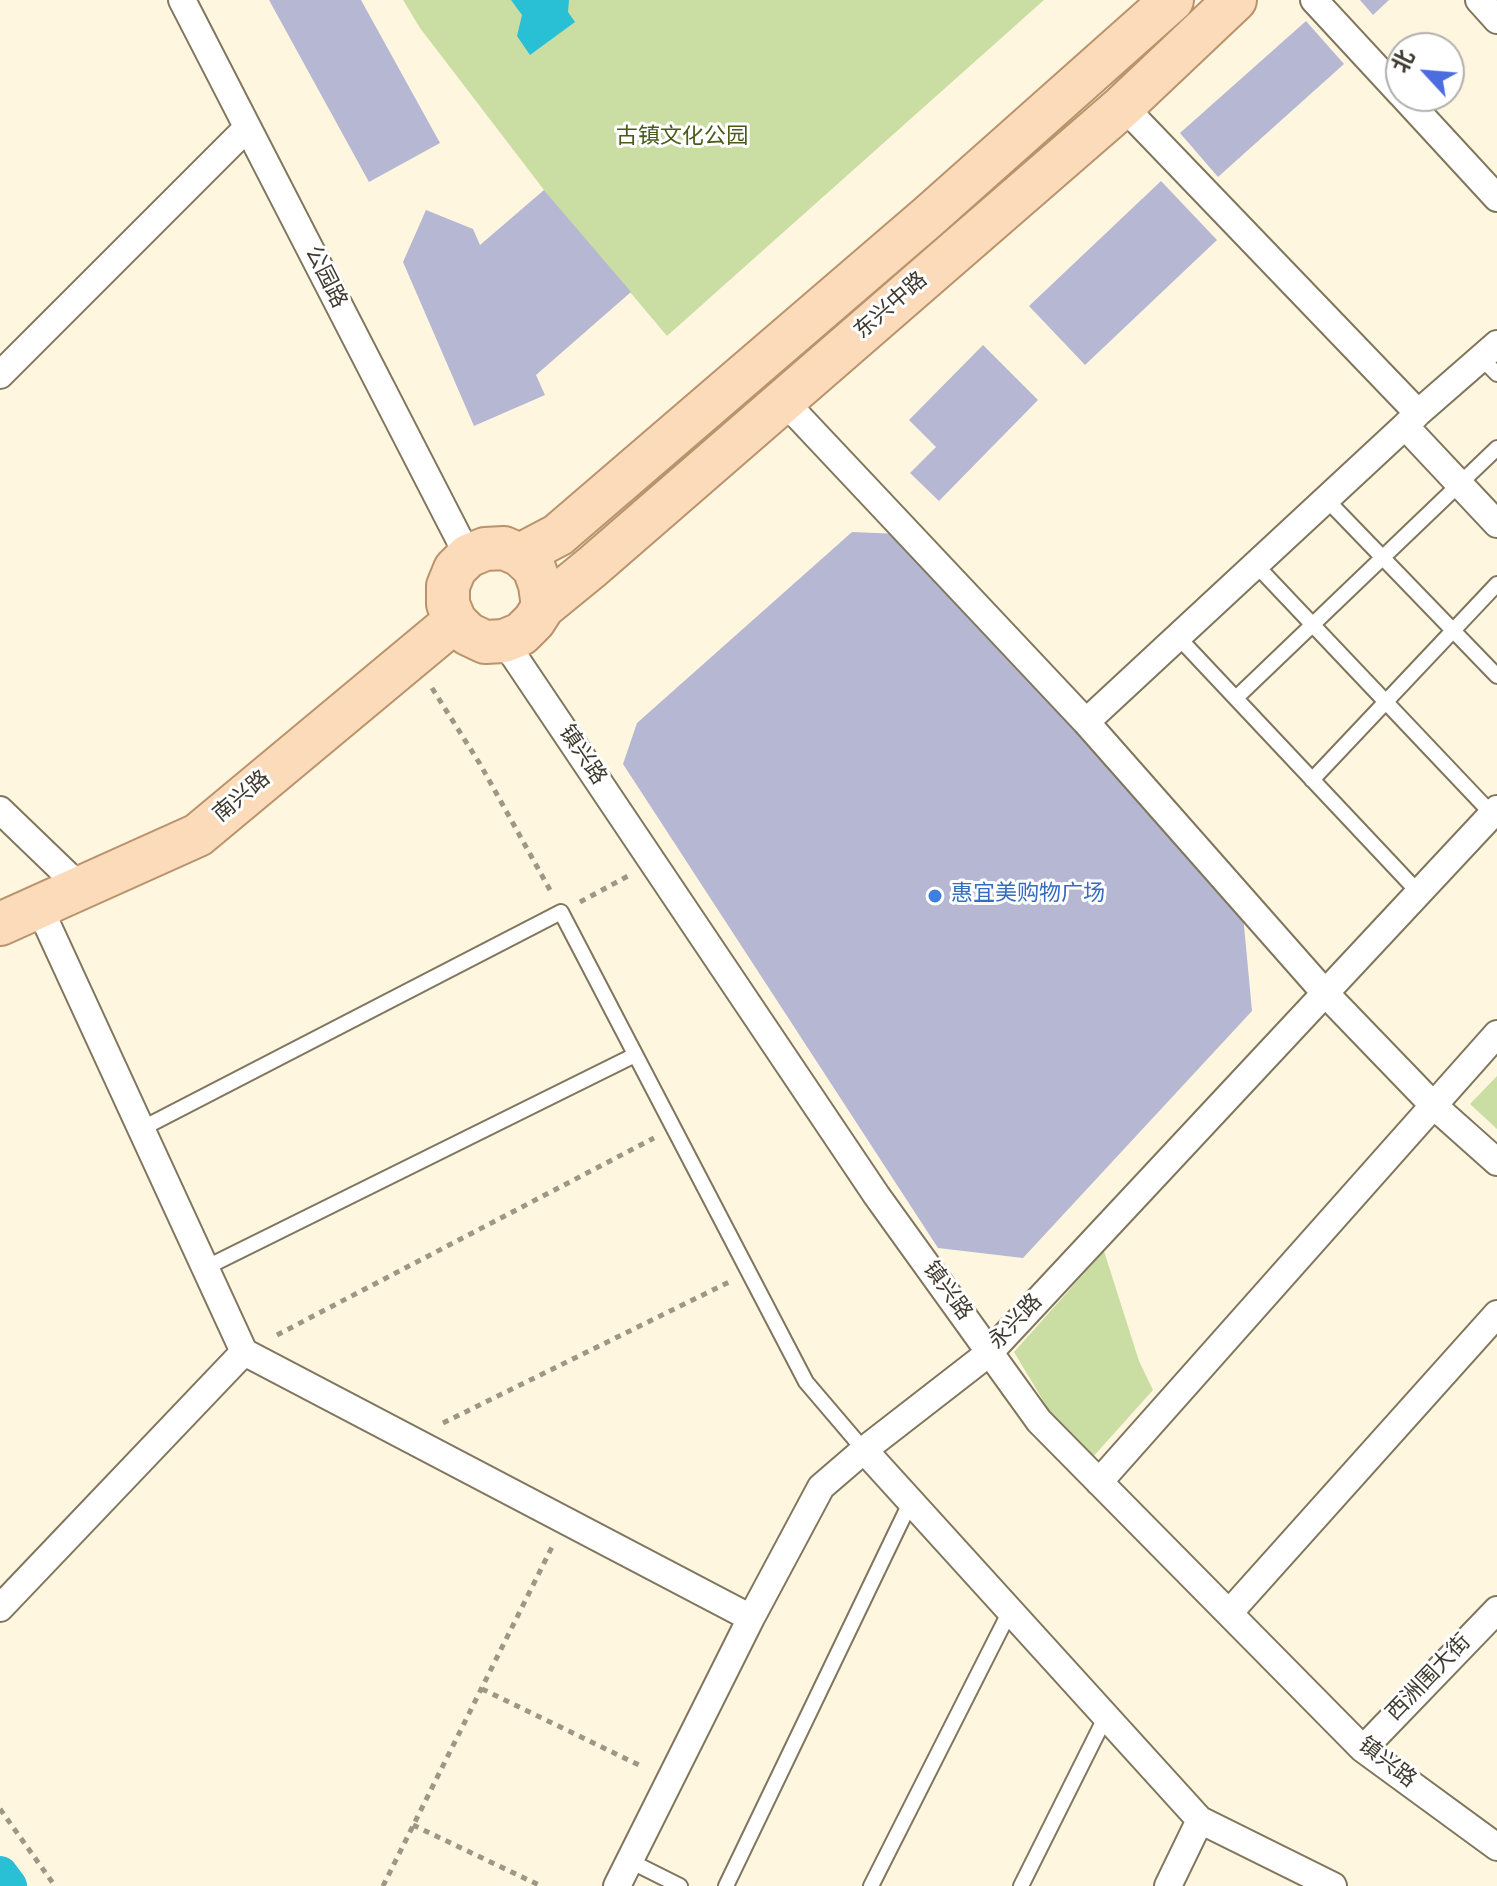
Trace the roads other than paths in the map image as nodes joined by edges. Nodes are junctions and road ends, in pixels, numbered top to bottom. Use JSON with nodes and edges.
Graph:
{"nodes":[{"id":1,"x":182,"y":0,"type":"edge"},
{"id":2,"x":1172,"y":0,"type":"edge"},
{"id":3,"x":1235,"y":0,"type":"edge"},
{"id":4,"x":1314,"y":0,"type":"edge"},
{"id":5,"x":1479,"y":0,"type":"edge"},
{"id":6,"x":1497,"y":20,"type":"edge"},
{"id":7,"x":1385,"y":77,"type":"edge"},
{"id":8,"x":1123,"y":106,"type":"junction"},
{"id":9,"x":1418,"y":112,"type":"edge"},
{"id":10,"x":246,"y":129,"type":"junction"},
{"id":11,"x":1497,"y":198,"type":"edge"},
{"id":12,"x":1492,"y":359,"type":"edge"},
{"id":13,"x":0,"y":375,"type":"edge"},
{"id":14,"x":783,"y":400,"type":"junction"},
{"id":15,"x":1411,"y":419,"type":"junction"},
{"id":16,"x":1497,"y":448,"type":"edge"},
{"id":17,"x":1460,"y":484,"type":"junction"},
{"id":18,"x":1326,"y":499,"type":"junction"},
{"id":19,"x":1497,"y":524,"type":"edge"},
{"id":20,"x":520,"y":555,"type":"junction"},
{"id":21,"x":468,"y":556,"type":"junction"},
{"id":22,"x":1383,"y":558,"type":"junction"},
{"id":23,"x":1256,"y":565,"type":"junction"},
{"id":24,"x":1497,"y":584,"type":"edge"},
{"id":25,"x":543,"y":607,"type":"junction"},
{"id":26,"x":455,"y":621,"type":"junction"},
{"id":27,"x":1313,"y":625,"type":"junction"},
{"id":28,"x":1453,"y":630,"type":"junction"},
{"id":29,"x":1178,"y":637,"type":"junction"},
{"id":30,"x":504,"y":641,"type":"junction"},
{"id":31,"x":1497,"y":676,"type":"edge"},
{"id":32,"x":1236,"y":698,"type":"junction"},
{"id":33,"x":1386,"y":702,"type":"junction"},
{"id":34,"x":1086,"y":722,"type":"junction"},
{"id":35,"x":1312,"y":780,"type":"junction"},
{"id":36,"x":0,"y":810,"type":"edge"},
{"id":37,"x":1494,"y":812,"type":"edge"},
{"id":38,"x":81,"y":888,"type":"junction"},
{"id":39,"x":1419,"y":893,"type":"junction"},
{"id":40,"x":39,"y":907,"type":"junction"},
{"id":41,"x":0,"y":924,"type":"edge"},
{"id":42,"x":1325,"y":993,"type":"junction"},
{"id":43,"x":1497,"y":1034,"type":"edge"},
{"id":44,"x":635,"y":1055,"type":"junction"},
{"id":45,"x":1433,"y":1105,"type":"junction"},
{"id":46,"x":141,"y":1129,"type":"junction"},
{"id":47,"x":1497,"y":1162,"type":"edge"},
{"id":48,"x":205,"y":1268,"type":"junction"},
{"id":49,"x":1497,"y":1314,"type":"edge"},
{"id":50,"x":244,"y":1352,"type":"junction"},
{"id":51,"x":989,"y":1353,"type":"junction"},
{"id":52,"x":864,"y":1450,"type":"junction"},
{"id":53,"x":1099,"y":1482,"type":"junction"},
{"id":54,"x":911,"y":1501,"type":"junction"},
{"id":55,"x":0,"y":1608,"type":"edge"},
{"id":56,"x":1497,"y":1610,"type":"edge"},
{"id":57,"x":1010,"y":1611,"type":"junction"},
{"id":58,"x":1229,"y":1613,"type":"junction"},
{"id":59,"x":751,"y":1618,"type":"junction"},
{"id":60,"x":1106,"y":1716,"type":"junction"},
{"id":61,"x":1363,"y":1749,"type":"junction"},
{"id":62,"x":1200,"y":1820,"type":"junction"},
{"id":63,"x":1497,"y":1847,"type":"edge"},
{"id":64,"x":630,"y":1861,"type":"junction"},
{"id":65,"x":617,"y":1886,"type":"edge"},
{"id":66,"x":680,"y":1886,"type":"edge"},
{"id":67,"x":726,"y":1886,"type":"edge"},
{"id":68,"x":871,"y":1886,"type":"edge"},
{"id":69,"x":1021,"y":1886,"type":"edge"},
{"id":70,"x":1168,"y":1886,"type":"edge"},
{"id":71,"x":1333,"y":1886,"type":"edge"}],
"edges":[{"from":1,"to":10,"type":"street","name":"公园路"},
{"from":2,"to":20,"type":"main road","name":"东兴中路"},
{"from":3,"to":8,"type":"main road","name":"东兴中路"},
{"from":4,"to":7,"type":"street"},
{"from":5,"to":6,"type":"street"},
{"from":8,"to":14,"type":"main road","name":"东兴中路"},
{"from":8,"to":15,"type":"street"},
{"from":9,"to":11,"type":"street"},
{"from":10,"to":13,"type":"street"},
{"from":10,"to":21,"type":"street","name":"公园路"},
{"from":12,"to":15,"type":"street"},
{"from":14,"to":25,"type":"main road","name":"东兴中路"},
{"from":14,"to":34,"type":"street"},
{"from":15,"to":17,"type":"street"},
{"from":15,"to":18,"type":"street"},
{"from":16,"to":17,"type":"lane"},
{"from":17,"to":19,"type":"street"},
{"from":17,"to":22,"type":"lane"},
{"from":18,"to":22,"type":"lane"},
{"from":18,"to":23,"type":"street"},
{"from":20,"to":21,"type":"main road"},
{"from":20,"to":25,"type":"main road"},
{"from":21,"to":26,"type":"main road"},
{"from":22,"to":27,"type":"lane"},
{"from":22,"to":28,"type":"lane"},
{"from":23,"to":27,"type":"lane"},
{"from":23,"to":29,"type":"street"},
{"from":24,"to":28,"type":"lane"},
{"from":25,"to":30,"type":"main road"},
{"from":26,"to":30,"type":"main road"},
{"from":26,"to":38,"type":"main road","name":"南兴路"},
{"from":27,"to":32,"type":"lane"},
{"from":27,"to":33,"type":"lane"},
{"from":28,"to":31,"type":"lane"},
{"from":28,"to":33,"type":"lane"},
{"from":29,"to":32,"type":"lane"},
{"from":29,"to":34,"type":"street"},
{"from":30,"to":51,"type":"street","name":"镇兴路"},
{"from":32,"to":35,"type":"lane"},
{"from":33,"to":35,"type":"lane"},
{"from":33,"to":37,"type":"lane"},
{"from":34,"to":42,"type":"street"},
{"from":35,"to":39,"type":"lane"},
{"from":36,"to":38,"type":"street"},
{"from":37,"to":39,"type":"street","name":"永兴路"},
{"from":38,"to":40,"type":"main road","name":"南兴路"},
{"from":39,"to":42,"type":"street","name":"永兴路"},
{"from":40,"to":41,"type":"main road","name":"南兴路"},
{"from":40,"to":46,"type":"street"},
{"from":42,"to":45,"type":"street"},
{"from":42,"to":51,"type":"street","name":"永兴路"},
{"from":43,"to":45,"type":"street"},
{"from":44,"to":46,"type":"lane"},
{"from":44,"to":48,"type":"lane"},
{"from":44,"to":52,"type":"lane"},
{"from":45,"to":47,"type":"street"},
{"from":45,"to":53,"type":"street"},
{"from":46,"to":48,"type":"street"},
{"from":48,"to":50,"type":"street"},
{"from":49,"to":58,"type":"street"},
{"from":50,"to":55,"type":"street"},
{"from":50,"to":59,"type":"street"},
{"from":51,"to":52,"type":"street","name":"永兴路"},
{"from":51,"to":53,"type":"street","name":"镇兴路"},
{"from":52,"to":54,"type":"street"},
{"from":52,"to":59,"type":"street","name":"永兴路"},
{"from":53,"to":58,"type":"street","name":"镇兴路"},
{"from":54,"to":57,"type":"street"},
{"from":54,"to":67,"type":"lane"},
{"from":56,"to":61,"type":"street","name":"西洲围大街"},
{"from":57,"to":60,"type":"street"},
{"from":57,"to":68,"type":"lane"},
{"from":58,"to":61,"type":"street","name":"镇兴路"},
{"from":59,"to":64,"type":"street","name":"永兴路"},
{"from":60,"to":62,"type":"street"},
{"from":60,"to":69,"type":"lane"},
{"from":61,"to":63,"type":"street","name":"镇兴路"},
{"from":62,"to":70,"type":"street"},
{"from":62,"to":71,"type":"street"},
{"from":64,"to":65,"type":"street","name":"永兴路"},
{"from":64,"to":66,"type":"lane"}]}
